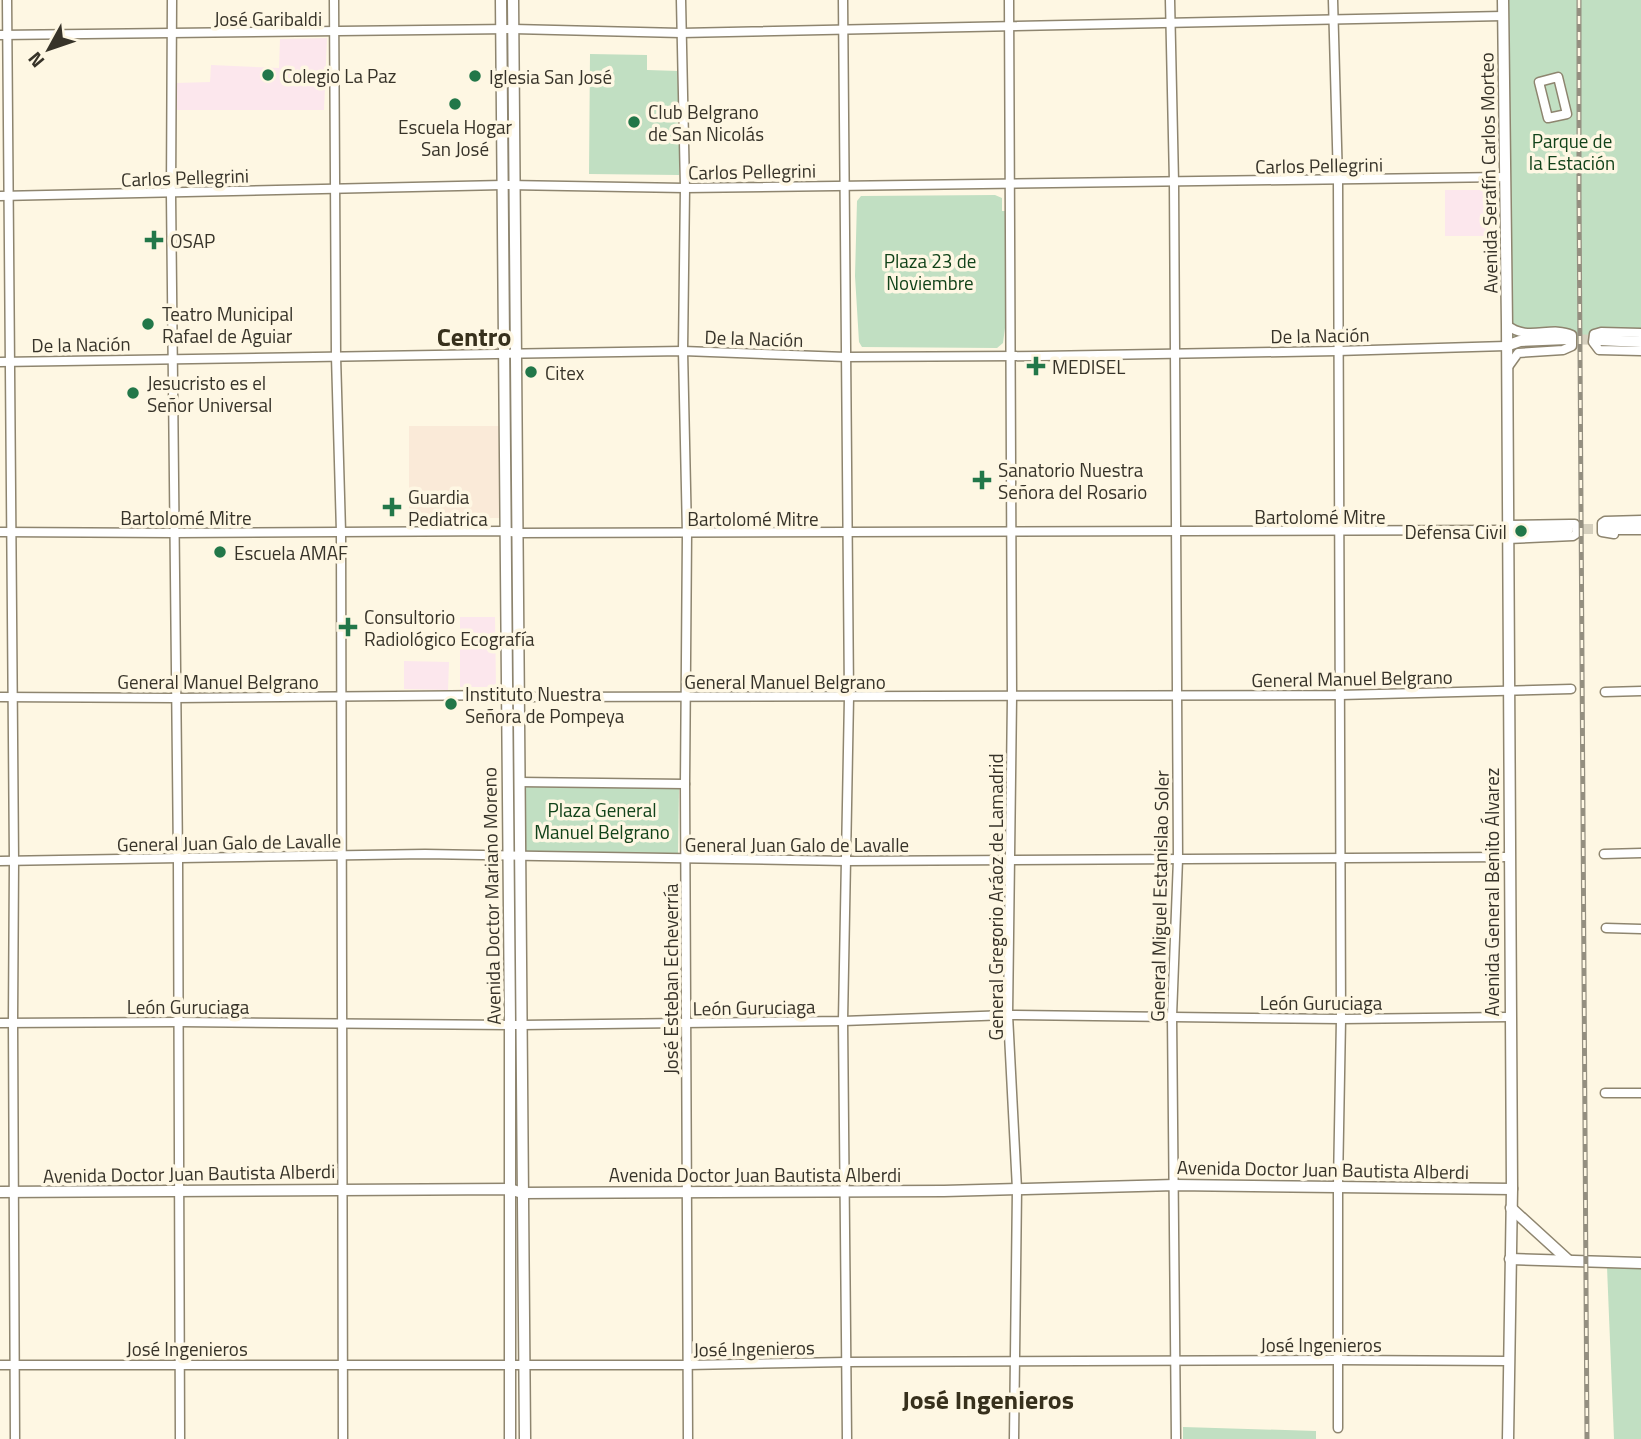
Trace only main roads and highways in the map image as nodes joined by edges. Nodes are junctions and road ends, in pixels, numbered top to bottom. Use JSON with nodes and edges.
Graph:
{"nodes":[{"id":1,"x":501,"y":0,"type":"edge"},
{"id":2,"x":513,"y":0,"type":"edge"},
{"id":3,"x":1503,"y":0,"type":"edge"},
{"id":4,"x":1567,"y":339,"type":"tunnel mouth"},
{"id":5,"x":1600,"y":340,"type":"tunnel mouth"},
{"id":6,"x":1641,"y":342,"type":"edge"},
{"id":7,"x":1506,"y":346,"type":"junction"},
{"id":8,"x":1568,"y":529,"type":"tunnel mouth"},
{"id":9,"x":1606,"y":529,"type":"tunnel mouth"},
{"id":10,"x":1507,"y":531,"type":"junction"},
{"id":11,"x":1641,"y":531,"type":"edge"},
{"id":12,"x":510,"y":1189,"type":"junction"},
{"id":13,"x":1511,"y":1189,"type":"junction"},
{"id":14,"x":0,"y":1192,"type":"edge"},
{"id":15,"x":522,"y":1193,"type":"junction"},
{"id":16,"x":1511,"y":1208,"type":"junction"},
{"id":17,"x":1510,"y":1259,"type":"junction"},
{"id":18,"x":1568,"y":1260,"type":"junction"},
{"id":19,"x":1641,"y":1263,"type":"edge"},
{"id":20,"x":510,"y":1439,"type":"edge"},
{"id":21,"x":525,"y":1439,"type":"edge"},
{"id":22,"x":1508,"y":1439,"type":"edge"}],
"edges":[{"from":1,"to":12,"type":"main road","name":"Avenida Doctor Mariano Moreno"},
{"from":2,"to":15,"type":"main road","name":"Avenida Doctor Mariano Moreno"},
{"from":3,"to":7,"type":"main road","name":"Avenida Serafín Carlos Morteo"},
{"from":4,"to":7,"type":"main road"},
{"from":5,"to":6,"type":"main road"},
{"from":7,"to":10,"type":"main road","name":"Avenida General Benito Álvarez"},
{"from":8,"to":10,"type":"main road"},
{"from":9,"to":11,"type":"main road"},
{"from":10,"to":13,"type":"main road","name":"Avenida General Benito Álvarez"},
{"from":12,"to":14,"type":"main road","name":"Avenida Doctor Juan Bautista Alberdi"},
{"from":12,"to":15,"type":"main road","name":"Avenida Doctor Juan Bautista Alberdi"},
{"from":12,"to":20,"type":"main road","name":"Avenida Doctor Mariano Moreno"},
{"from":13,"to":15,"type":"main road","name":"Avenida Doctor Juan Bautista Alberdi"},
{"from":13,"to":16,"type":"main road","name":"Avenida General Benito Álvarez"},
{"from":15,"to":21,"type":"main road","name":"Avenida Doctor Mariano Moreno"},
{"from":16,"to":17,"type":"main road","name":"Avenida General Benito Álvarez"},
{"from":16,"to":18,"type":"main road"},
{"from":17,"to":18,"type":"main road"},
{"from":17,"to":22,"type":"main road","name":"Avenida General Benito Álvarez"},
{"from":18,"to":19,"type":"main road"}]}
